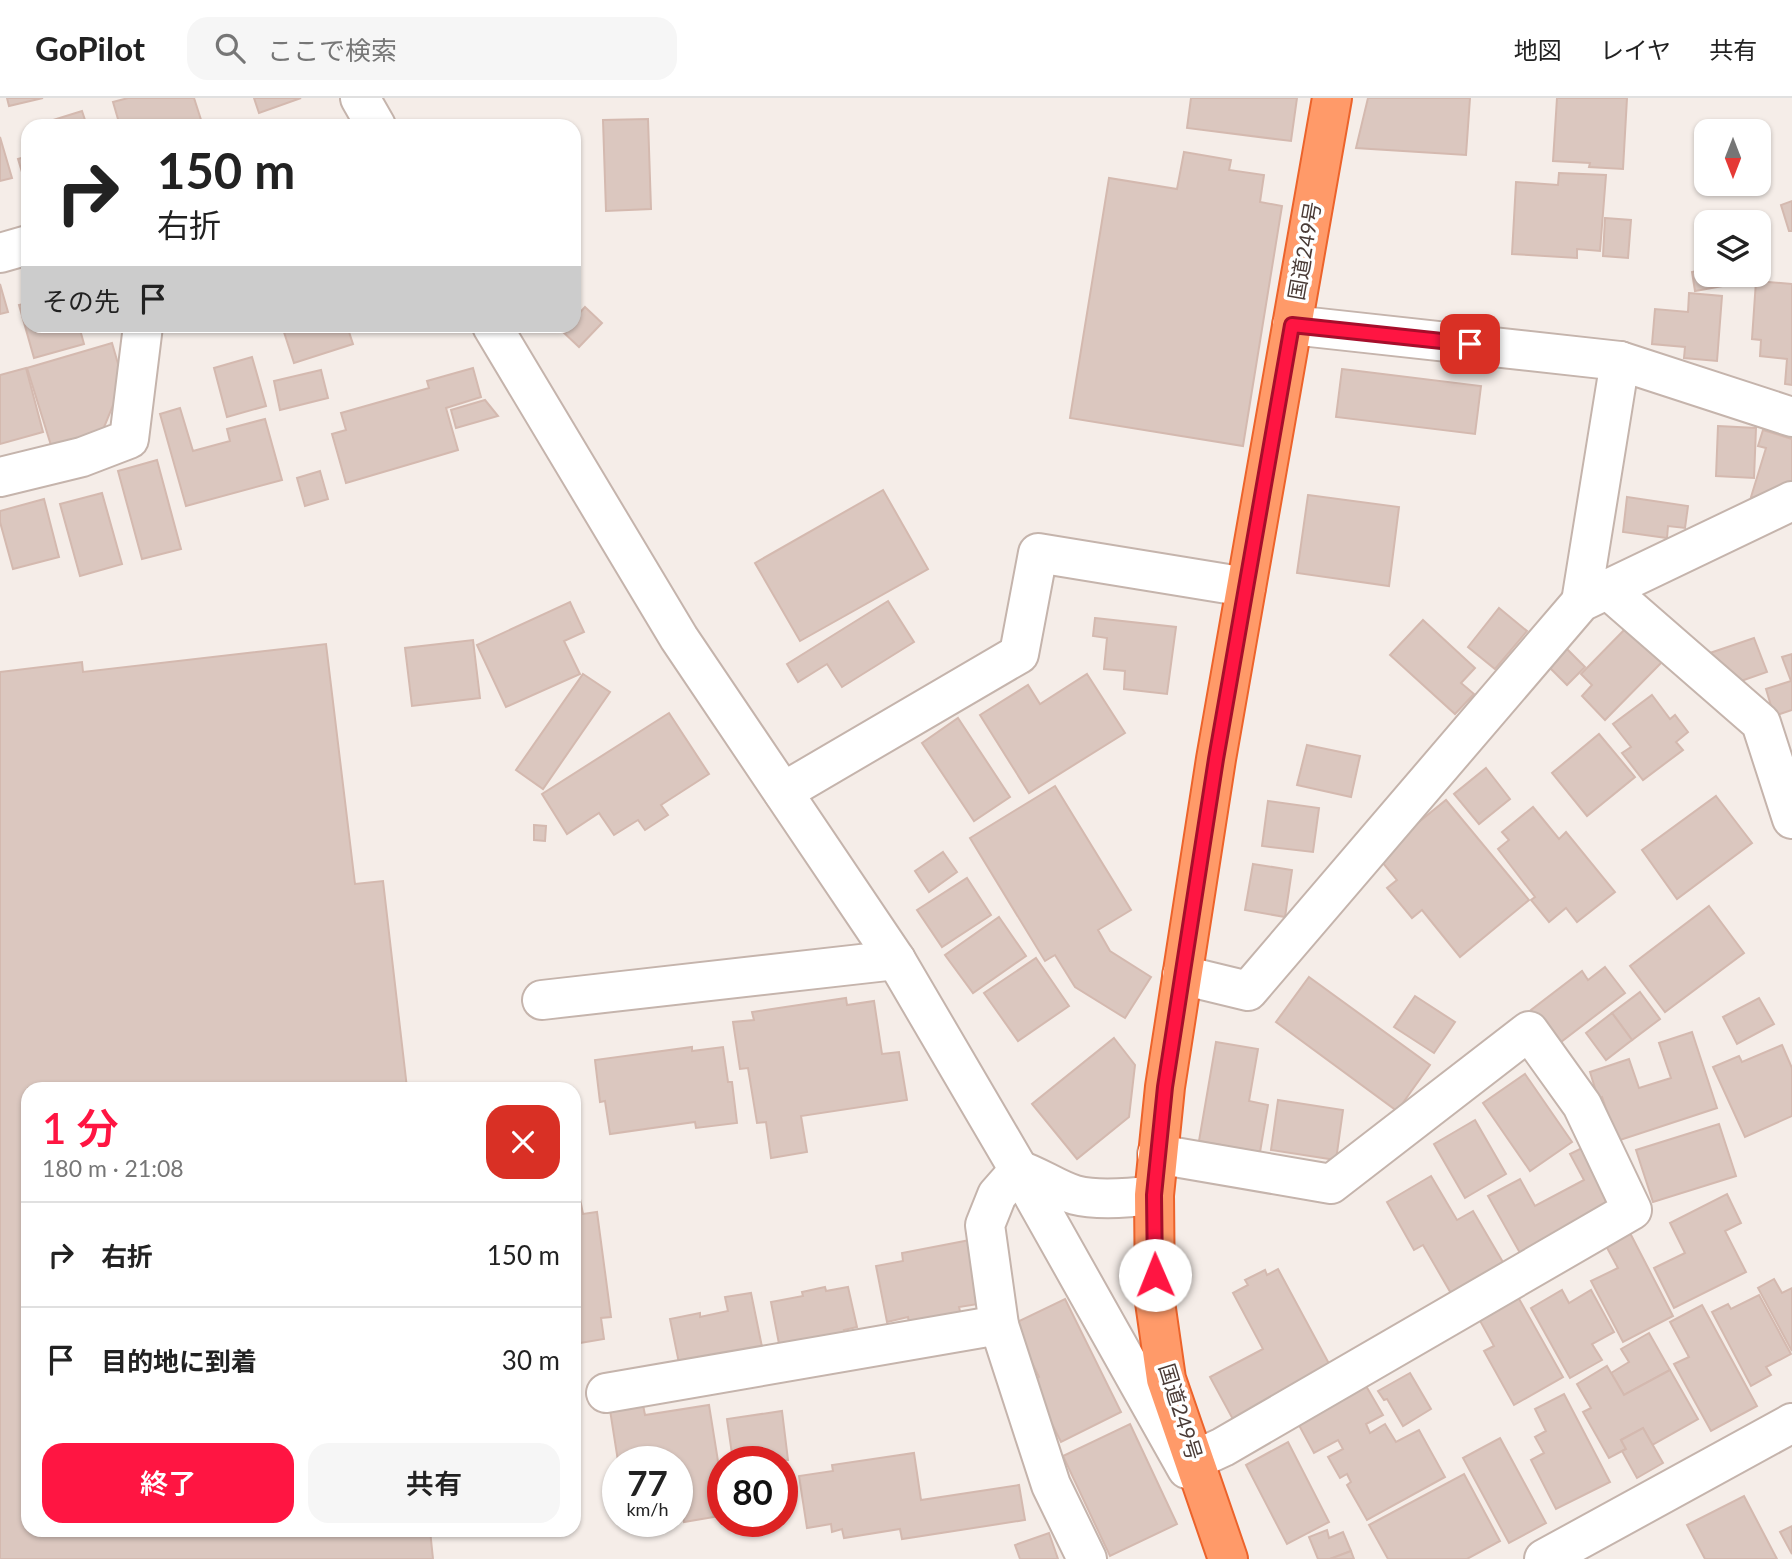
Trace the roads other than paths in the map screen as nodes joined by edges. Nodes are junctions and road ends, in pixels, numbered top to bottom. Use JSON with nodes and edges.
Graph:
{"nodes":[{"id":1,"x":360,"y":98,"type":"edge"},
{"id":2,"x":1332,"y":98,"type":"edge"},
{"id":3,"x":372,"y":119,"type":"edge"},
{"id":4,"x":21,"y":247,"type":"edge"},
{"id":5,"x":0,"y":253,"type":"edge"},
{"id":6,"x":1292,"y":325,"type":"junction"},
{"id":7,"x":142,"y":333,"type":"edge"},
{"id":8,"x":496,"y":333,"type":"edge"},
{"id":9,"x":1620,"y":361,"type":"junction"},
{"id":10,"x":1792,"y":417,"type":"edge"},
{"id":11,"x":0,"y":477,"type":"edge"},
{"id":12,"x":1792,"y":501,"type":"edge"},
{"id":13,"x":1246,"y":586,"type":"junction"},
{"id":14,"x":1594,"y":595,"type":"junction"},
{"id":15,"x":783,"y":792,"type":"junction"},
{"id":16,"x":1792,"y":818,"type":"edge"},
{"id":17,"x":896,"y":960,"type":"junction"},
{"id":18,"x":1182,"y":975,"type":"junction"},
{"id":19,"x":542,"y":1000,"type":"dead end"},
{"id":20,"x":1157,"y":1154,"type":"junction"},
{"id":21,"x":1019,"y":1170,"type":"junction"},
{"id":22,"x":1154,"y":1195,"type":"junction"},
{"id":23,"x":999,"y":1325,"type":"junction"},
{"id":24,"x":606,"y":1393,"type":"dead end"},
{"id":25,"x":1792,"y":1423,"type":"edge"},
{"id":26,"x":1195,"y":1460,"type":"junction"},
{"id":27,"x":1213,"y":1517,"type":"junction"},
{"id":28,"x":1087,"y":1559,"type":"edge"},
{"id":29,"x":1228,"y":1559,"type":"edge"},
{"id":30,"x":1544,"y":1559,"type":"edge"}],
"edges":[{"from":1,"to":3,"type":"street"},
{"from":2,"to":6,"type":"highway","name":"国道249号"},
{"from":4,"to":5,"type":"street"},
{"from":6,"to":9,"type":"street"},
{"from":6,"to":13,"type":"highway","name":"国道249号"},
{"from":7,"to":11,"type":"street"},
{"from":8,"to":15,"type":"street"},
{"from":9,"to":10,"type":"street"},
{"from":9,"to":14,"type":"street"},
{"from":12,"to":14,"type":"street"},
{"from":13,"to":15,"type":"street"},
{"from":13,"to":18,"type":"highway","name":"国道249号"},
{"from":14,"to":16,"type":"street"},
{"from":14,"to":18,"type":"street"},
{"from":15,"to":17,"type":"street"},
{"from":17,"to":19,"type":"street"},
{"from":17,"to":21,"type":"street"},
{"from":18,"to":20,"type":"highway","name":"国道249号"},
{"from":20,"to":22,"type":"highway","name":"国道249号"},
{"from":20,"to":26,"type":"street"},
{"from":21,"to":22,"type":"street"},
{"from":21,"to":23,"type":"street"},
{"from":21,"to":27,"type":"street"},
{"from":22,"to":26,"type":"highway","name":"国道249号"},
{"from":23,"to":24,"type":"street"},
{"from":23,"to":28,"type":"street"},
{"from":25,"to":30,"type":"street"},
{"from":26,"to":27,"type":"highway","name":"国道249号"},
{"from":27,"to":29,"type":"highway","name":"国道249号"}]}
